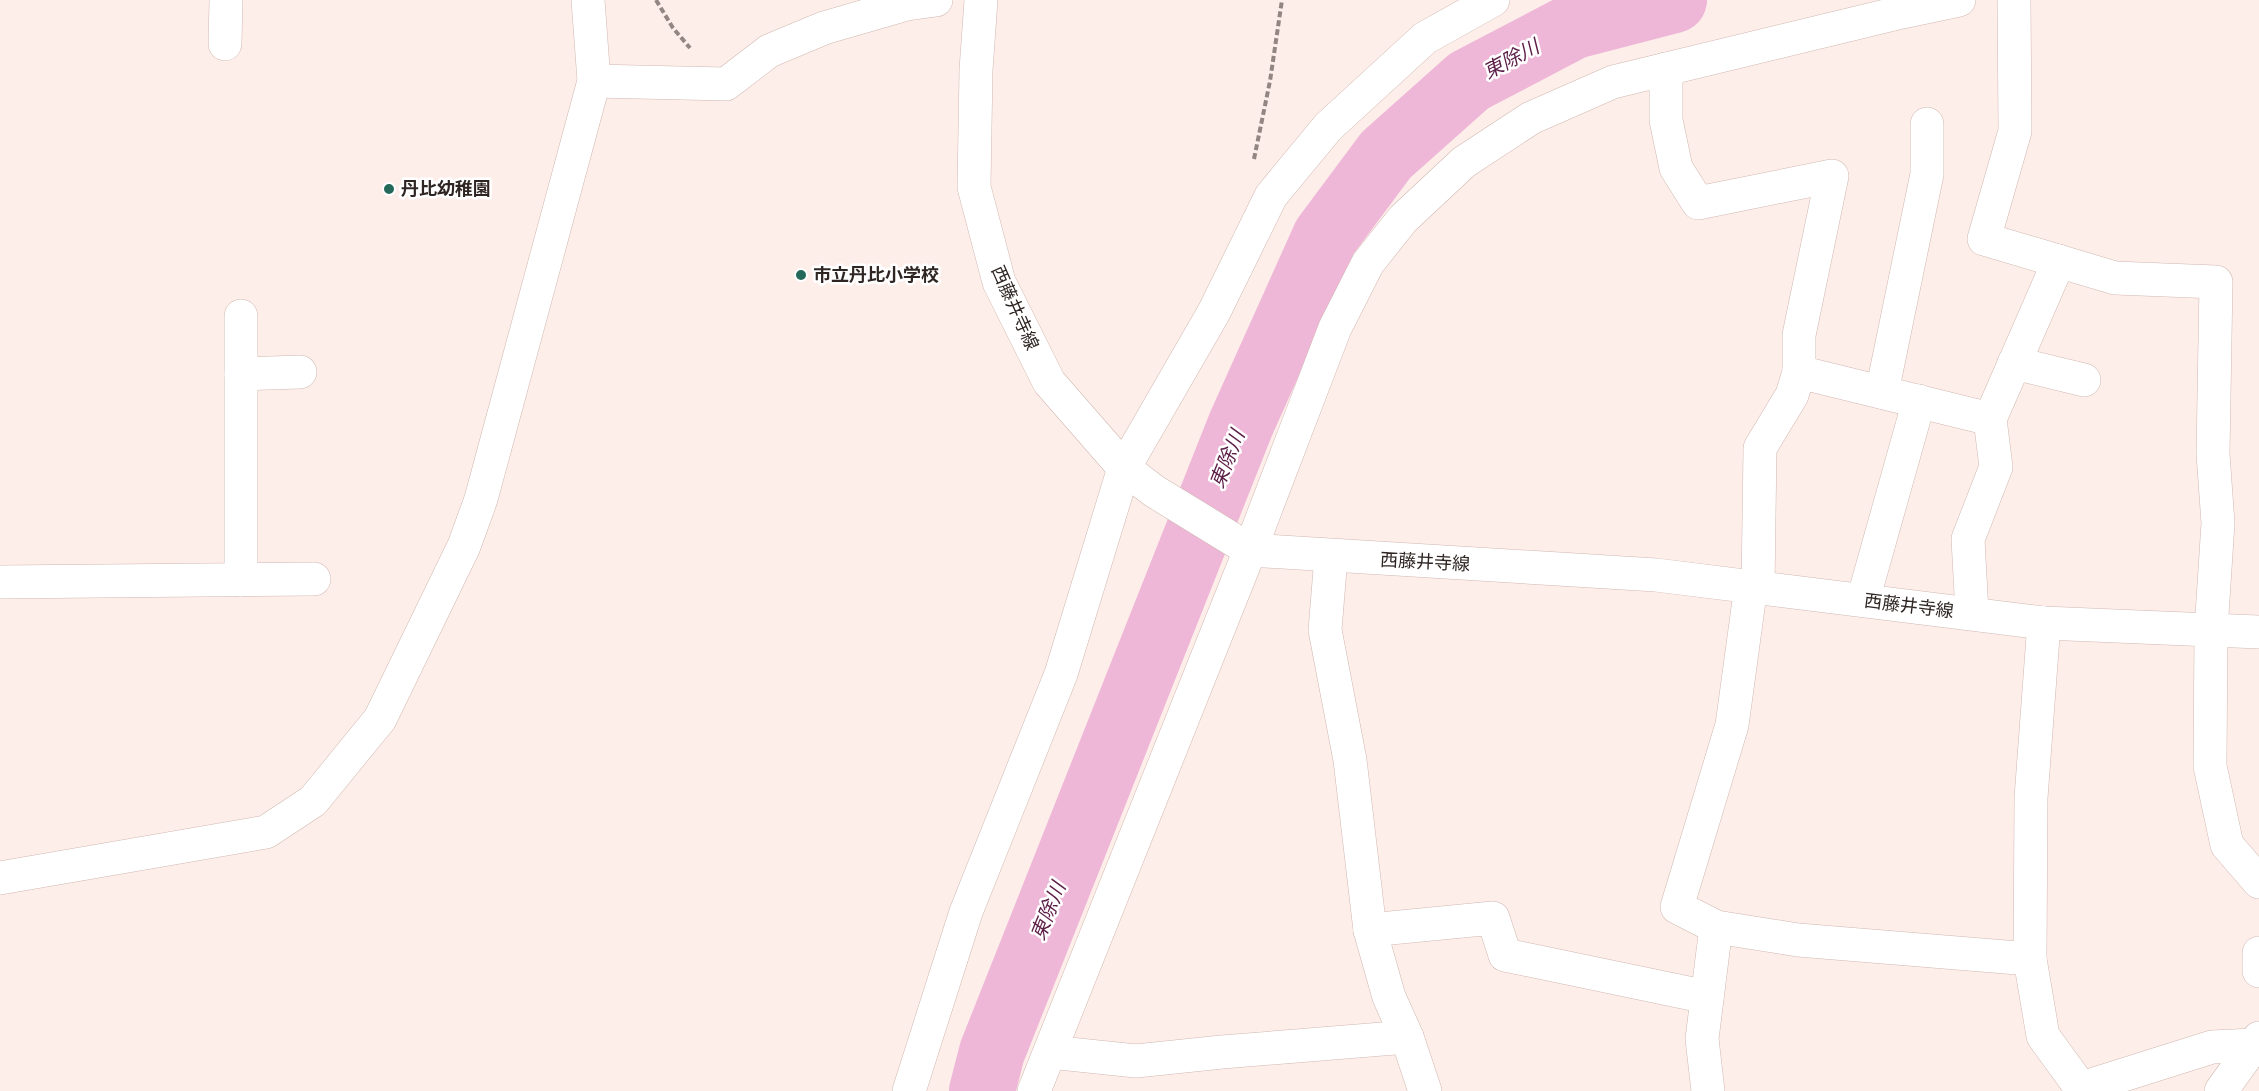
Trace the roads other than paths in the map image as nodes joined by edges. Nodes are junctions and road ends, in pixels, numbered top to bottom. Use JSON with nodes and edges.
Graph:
{"nodes":[{"id":1,"x":226,"y":0,"type":"edge"},
{"id":2,"x":588,"y":0,"type":"edge"},
{"id":3,"x":936,"y":0,"type":"edge"},
{"id":4,"x":981,"y":0,"type":"edge"},
{"id":5,"x":1493,"y":0,"type":"edge"},
{"id":6,"x":1959,"y":0,"type":"edge"},
{"id":7,"x":2014,"y":0,"type":"edge"},
{"id":8,"x":225,"y":44,"type":"dead end"},
{"id":9,"x":1666,"y":69,"type":"junction"},
{"id":10,"x":594,"y":81,"type":"junction"},
{"id":11,"x":1927,"y":124,"type":"dead end"},
{"id":12,"x":2059,"y":261,"type":"junction"},
{"id":13,"x":241,"y":316,"type":"dead end"},
{"id":14,"x":2014,"y":363,"type":"junction"},
{"id":15,"x":300,"y":372,"type":"dead end"},
{"id":16,"x":1798,"y":372,"type":"junction"},
{"id":17,"x":241,"y":374,"type":"junction"},
{"id":18,"x":2084,"y":380,"type":"dead end"},
{"id":19,"x":1882,"y":392,"type":"junction"},
{"id":20,"x":1919,"y":401,"type":"junction"},
{"id":21,"x":1990,"y":419,"type":"junction"},
{"id":22,"x":1124,"y":468,"type":"junction"},
{"id":23,"x":1250,"y":550,"type":"junction"},
{"id":24,"x":1331,"y":557,"type":"junction"},
{"id":25,"x":314,"y":579,"type":"dead end"},
{"id":26,"x":241,"y":580,"type":"junction"},
{"id":27,"x":0,"y":582,"type":"edge"},
{"id":28,"x":1755,"y":586,"type":"junction"},
{"id":29,"x":1863,"y":600,"type":"junction"},
{"id":30,"x":1972,"y":613,"type":"junction"},
{"id":31,"x":2044,"y":623,"type":"junction"},
{"id":32,"x":2211,"y":630,"type":"junction"},
{"id":33,"x":2259,"y":632,"type":"edge"},
{"id":34,"x":0,"y":878,"type":"edge"},
{"id":35,"x":2259,"y":882,"type":"edge"},
{"id":36,"x":1716,"y":927,"type":"junction"},
{"id":37,"x":1370,"y":930,"type":"junction"},
{"id":38,"x":2259,"y":953,"type":"edge"},
{"id":39,"x":2030,"y":958,"type":"junction"},
{"id":40,"x":2259,"y":971,"type":"edge"},
{"id":41,"x":1707,"y":997,"type":"junction"},
{"id":42,"x":1407,"y":1037,"type":"junction"},
{"id":43,"x":2257,"y":1042,"type":"edge"},
{"id":44,"x":1050,"y":1052,"type":"junction"},
{"id":45,"x":2083,"y":1089,"type":"edge"},
{"id":46,"x":909,"y":1091,"type":"edge"},
{"id":47,"x":1034,"y":1091,"type":"edge"},
{"id":48,"x":1425,"y":1091,"type":"edge"},
{"id":49,"x":1708,"y":1091,"type":"edge"},
{"id":50,"x":2221,"y":1091,"type":"edge"}],
"edges":[{"from":1,"to":8,"type":"street"},
{"from":2,"to":10,"type":"street"},
{"from":3,"to":10,"type":"street"},
{"from":4,"to":22,"type":"street","name":"西藤井寺線"},
{"from":5,"to":22,"type":"street"},
{"from":6,"to":9,"type":"street"},
{"from":7,"to":12,"type":"street"},
{"from":9,"to":16,"type":"street"},
{"from":9,"to":23,"type":"street"},
{"from":10,"to":34,"type":"street"},
{"from":11,"to":19,"type":"street"},
{"from":12,"to":14,"type":"street"},
{"from":12,"to":32,"type":"street"},
{"from":13,"to":17,"type":"street"},
{"from":14,"to":18,"type":"street"},
{"from":14,"to":21,"type":"street"},
{"from":15,"to":17,"type":"street"},
{"from":16,"to":19,"type":"street"},
{"from":16,"to":28,"type":"street"},
{"from":17,"to":26,"type":"street"},
{"from":19,"to":20,"type":"street"},
{"from":20,"to":21,"type":"street"},
{"from":20,"to":29,"type":"street"},
{"from":21,"to":30,"type":"street"},
{"from":22,"to":23,"type":"street","name":"西藤井寺線"},
{"from":22,"to":46,"type":"street"},
{"from":23,"to":24,"type":"street","name":"西藤井寺線"},
{"from":23,"to":44,"type":"street"},
{"from":24,"to":28,"type":"street","name":"西藤井寺線"},
{"from":24,"to":37,"type":"street"},
{"from":25,"to":26,"type":"street"},
{"from":26,"to":27,"type":"street"},
{"from":28,"to":29,"type":"street","name":"西藤井寺線"},
{"from":28,"to":36,"type":"street"},
{"from":29,"to":30,"type":"street","name":"西藤井寺線"},
{"from":30,"to":31,"type":"street","name":"西藤井寺線"},
{"from":31,"to":32,"type":"street","name":"西藤井寺線"},
{"from":31,"to":39,"type":"street"},
{"from":32,"to":33,"type":"street","name":"西藤井寺線"},
{"from":32,"to":35,"type":"street"},
{"from":36,"to":39,"type":"street"},
{"from":36,"to":41,"type":"street"},
{"from":37,"to":41,"type":"street"},
{"from":37,"to":42,"type":"street"},
{"from":38,"to":40,"type":"street"},
{"from":39,"to":45,"type":"street"},
{"from":41,"to":49,"type":"street"},
{"from":42,"to":44,"type":"street"},
{"from":42,"to":48,"type":"street"},
{"from":43,"to":45,"type":"street"},
{"from":43,"to":50,"type":"street"},
{"from":44,"to":47,"type":"street"}]}
